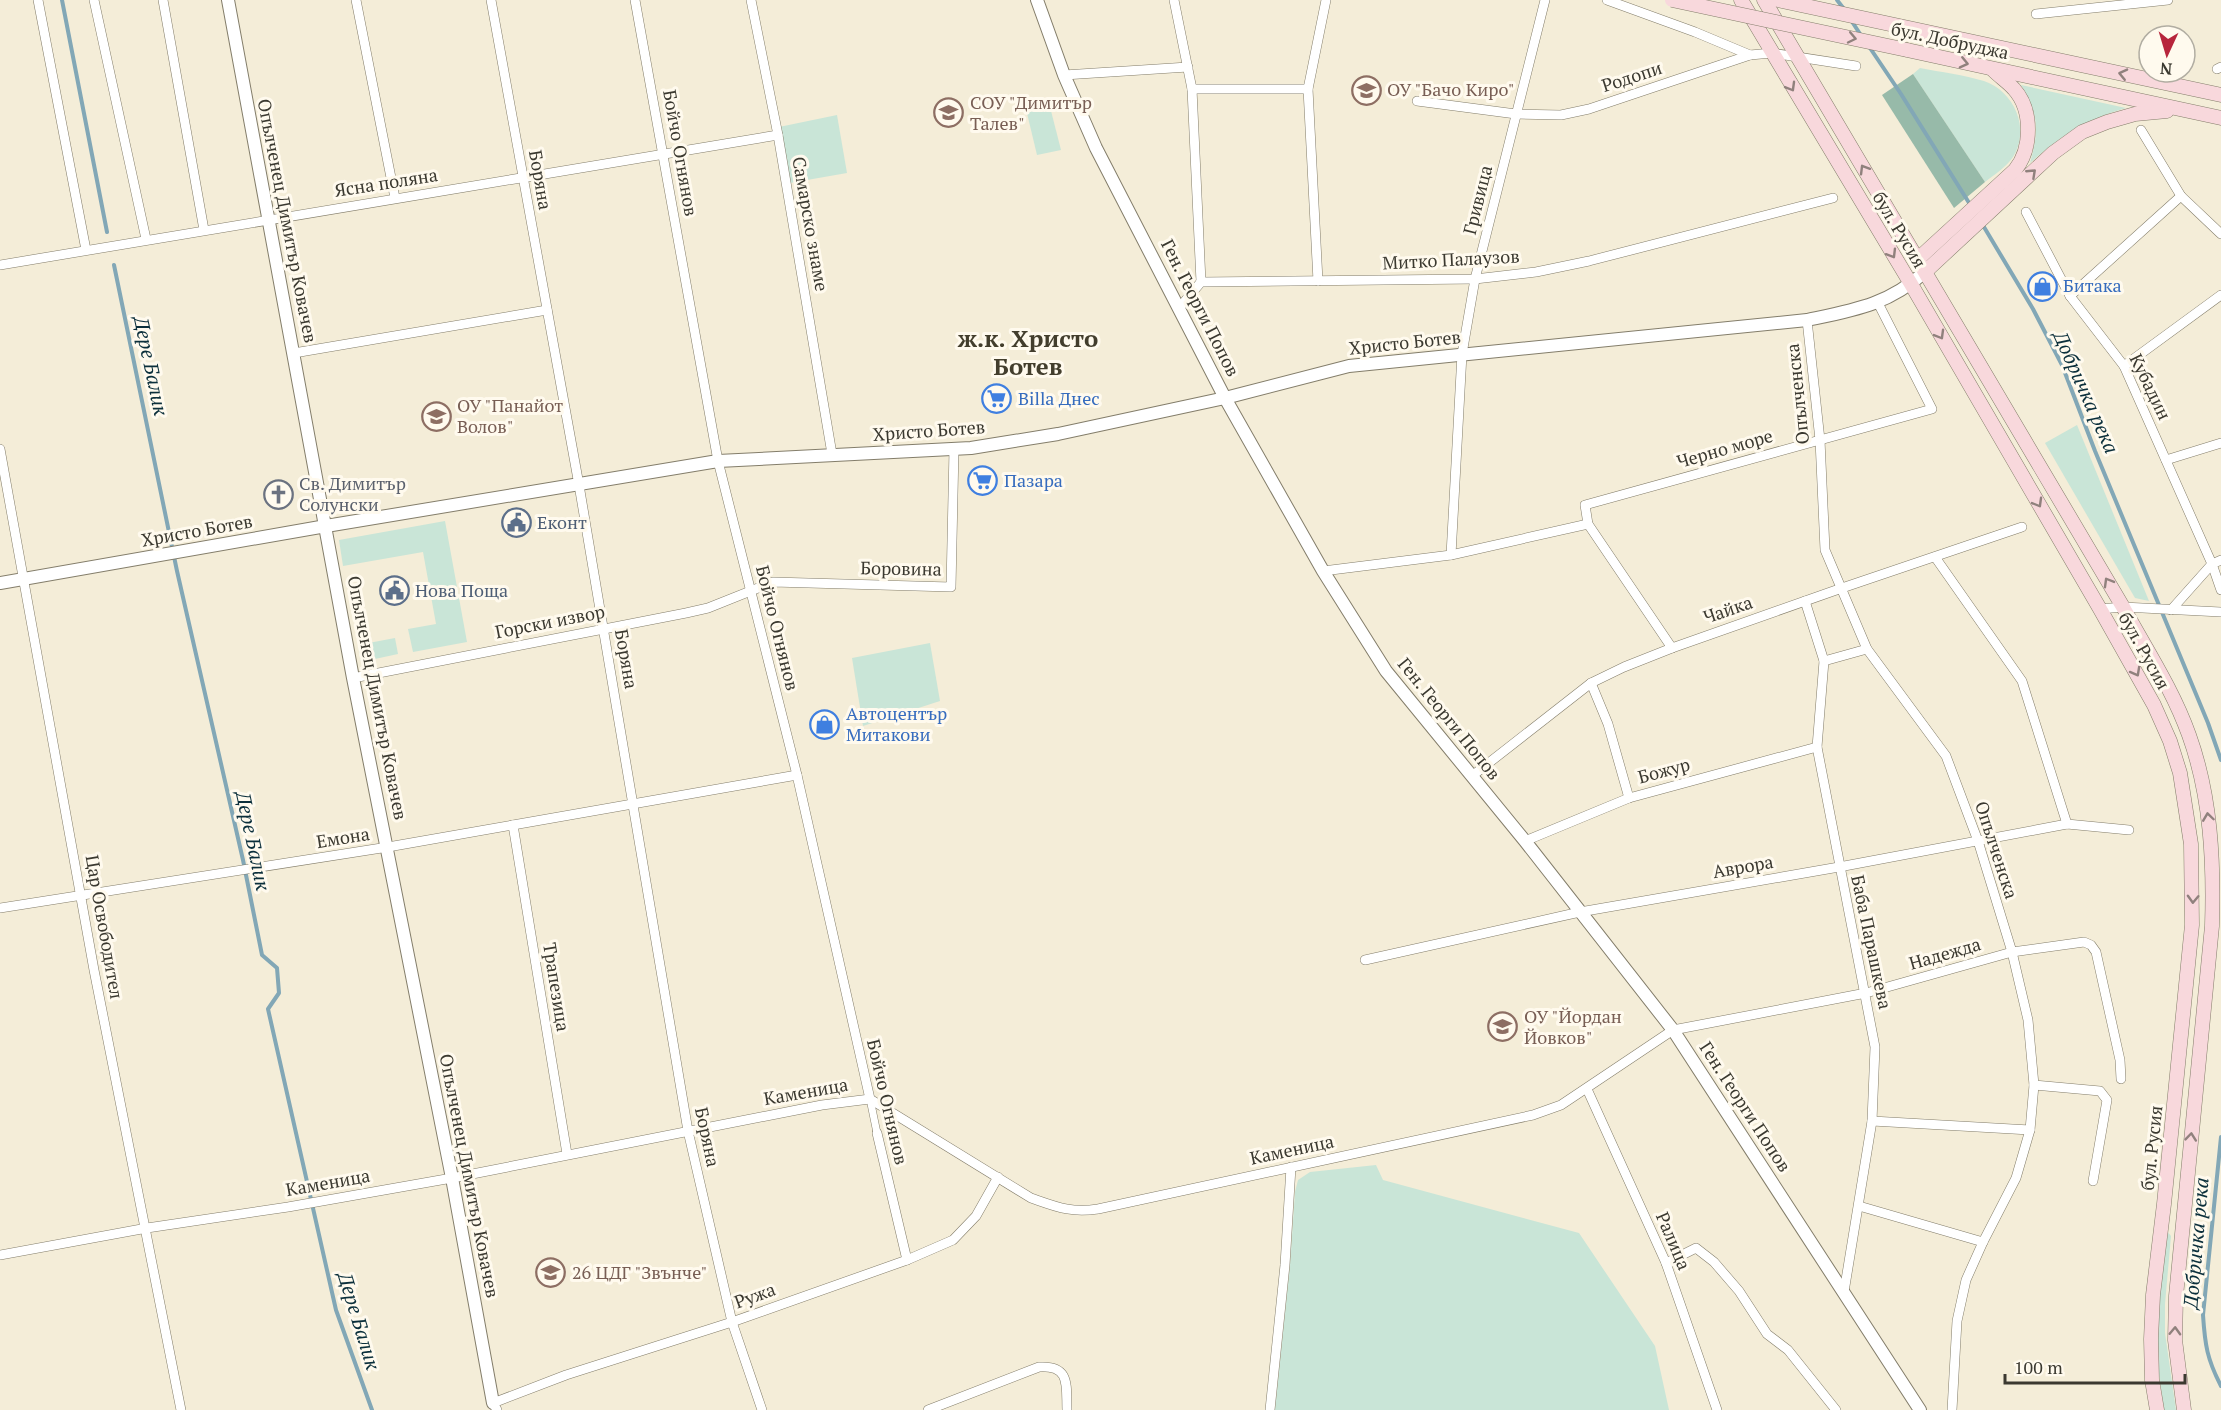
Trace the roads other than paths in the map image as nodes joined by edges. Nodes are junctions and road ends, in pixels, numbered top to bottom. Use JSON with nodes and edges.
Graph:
{"nodes":[{"id":1,"x":38,"y":0,"type":"edge"},
{"id":2,"x":93,"y":0,"type":"edge"},
{"id":3,"x":163,"y":0,"type":"edge"},
{"id":4,"x":228,"y":0,"type":"edge"},
{"id":5,"x":356,"y":0,"type":"edge"},
{"id":6,"x":491,"y":0,"type":"edge"},
{"id":7,"x":635,"y":0,"type":"edge"},
{"id":8,"x":751,"y":0,"type":"edge"},
{"id":9,"x":1037,"y":0,"type":"edge"},
{"id":10,"x":1174,"y":0,"type":"edge"},
{"id":11,"x":1326,"y":0,"type":"edge"},
{"id":12,"x":1545,"y":0,"type":"edge"},
{"id":13,"x":1607,"y":0,"type":"edge"},
{"id":14,"x":1672,"y":0,"type":"edge"},
{"id":15,"x":1741,"y":0,"type":"edge"},
{"id":16,"x":1764,"y":0,"type":"edge"},
{"id":17,"x":1778,"y":0,"type":"edge"},
{"id":18,"x":2168,"y":0,"type":"edge"},
{"id":19,"x":2111,"y":3,"type":"edge"},
{"id":20,"x":2036,"y":14,"type":"dead end"},
{"id":21,"x":1772,"y":53,"type":"junction"},
{"id":22,"x":1750,"y":55,"type":"junction"},
{"id":23,"x":1796,"y":55,"type":"junction"},
{"id":24,"x":1856,"y":66,"type":"dead end"},
{"id":25,"x":1188,"y":67,"type":"junction"},
{"id":26,"x":1991,"y":69,"type":"junction"},
{"id":27,"x":1064,"y":75,"type":"junction"},
{"id":28,"x":1192,"y":89,"type":"junction"},
{"id":29,"x":1308,"y":90,"type":"junction"},
{"id":30,"x":2221,"y":95,"type":"edge"},
{"id":31,"x":1416,"y":101,"type":"dead end"},
{"id":32,"x":2184,"y":110,"type":"junction"},
{"id":33,"x":1516,"y":114,"type":"junction"},
{"id":34,"x":2221,"y":118,"type":"edge"},
{"id":35,"x":2141,"y":130,"type":"dead end"},
{"id":36,"x":778,"y":135,"type":"junction"},
{"id":37,"x":663,"y":154,"type":"junction"},
{"id":38,"x":523,"y":177,"type":"junction"},
{"id":39,"x":2181,"y":196,"type":"junction"},
{"id":40,"x":395,"y":198,"type":"junction"},
{"id":41,"x":1833,"y":198,"type":"dead end"},
{"id":42,"x":1985,"y":208,"type":"junction"},
{"id":43,"x":2026,"y":212,"type":"dead end"},
{"id":44,"x":268,"y":219,"type":"junction"},
{"id":45,"x":1968,"y":223,"type":"junction"},
{"id":46,"x":204,"y":230,"type":"junction"},
{"id":47,"x":1947,"y":233,"type":"junction"},
{"id":48,"x":2221,"y":234,"type":"edge"},
{"id":49,"x":1905,"y":237,"type":"junction"},
{"id":50,"x":146,"y":239,"type":"junction"},
{"id":51,"x":86,"y":250,"type":"junction"},
{"id":52,"x":1918,"y":258,"type":"junction"},
{"id":53,"x":0,"y":265,"type":"edge"},
{"id":54,"x":1926,"y":271,"type":"junction"},
{"id":55,"x":1907,"y":278,"type":"junction"},
{"id":56,"x":1475,"y":279,"type":"junction"},
{"id":57,"x":1318,"y":281,"type":"junction"},
{"id":58,"x":1201,"y":282,"type":"junction"},
{"id":59,"x":2221,"y":295,"type":"edge"},
{"id":60,"x":2070,"y":296,"type":"junction"},
{"id":61,"x":1878,"y":303,"type":"junction"},
{"id":62,"x":1180,"y":307,"type":"junction"},
{"id":63,"x":547,"y":310,"type":"junction"},
{"id":64,"x":1807,"y":320,"type":"junction"},
{"id":65,"x":294,"y":353,"type":"junction"},
{"id":66,"x":1462,"y":354,"type":"junction"},
{"id":67,"x":2124,"y":366,"type":"junction"},
{"id":68,"x":1225,"y":398,"type":"junction"},
{"id":69,"x":1820,"y":440,"type":"junction"},
{"id":70,"x":2221,"y":443,"type":"edge"},
{"id":71,"x":0,"y":449,"type":"edge"},
{"id":72,"x":954,"y":449,"type":"junction"},
{"id":73,"x":832,"y":454,"type":"junction"},
{"id":74,"x":2166,"y":460,"type":"junction"},
{"id":75,"x":718,"y":461,"type":"junction"},
{"id":76,"x":579,"y":485,"type":"junction"},
{"id":77,"x":1588,"y":524,"type":"junction"},
{"id":78,"x":326,"y":526,"type":"junction"},
{"id":79,"x":2022,"y":527,"type":"dead end"},
{"id":80,"x":1451,"y":555,"type":"junction"},
{"id":81,"x":1935,"y":557,"type":"junction"},
{"id":82,"x":2216,"y":562,"type":"edge"},
{"id":83,"x":1323,"y":572,"type":"junction"},
{"id":84,"x":23,"y":579,"type":"junction"},
{"id":85,"x":0,"y":583,"type":"edge"},
{"id":86,"x":1842,"y":588,"type":"junction"},
{"id":87,"x":751,"y":590,"type":"junction"},
{"id":88,"x":2221,"y":590,"type":"edge"},
{"id":89,"x":1805,"y":601,"type":"junction"},
{"id":90,"x":2123,"y":608,"type":"junction"},
{"id":91,"x":2100,"y":609,"type":"junction"},
{"id":92,"x":2169,"y":610,"type":"junction"},
{"id":93,"x":2221,"y":612,"type":"edge"},
{"id":94,"x":604,"y":628,"type":"junction"},
{"id":95,"x":1672,"y":648,"type":"junction"},
{"id":96,"x":1867,"y":649,"type":"junction"},
{"id":97,"x":1824,"y":661,"type":"junction"},
{"id":98,"x":353,"y":678,"type":"junction"},
{"id":99,"x":1591,"y":683,"type":"junction"},
{"id":100,"x":1817,"y":747,"type":"junction"},
{"id":101,"x":797,"y":775,"type":"junction"},
{"id":102,"x":1472,"y":776,"type":"junction"},
{"id":103,"x":1629,"y":798,"type":"junction"},
{"id":104,"x":633,"y":804,"type":"junction"},
{"id":105,"x":2067,"y":824,"type":"junction"},
{"id":106,"x":513,"y":825,"type":"junction"},
{"id":107,"x":2129,"y":830,"type":"dead end"},
{"id":108,"x":1525,"y":841,"type":"junction"},
{"id":109,"x":1978,"y":841,"type":"junction"},
{"id":110,"x":388,"y":847,"type":"junction"},
{"id":111,"x":1839,"y":867,"type":"junction"},
{"id":112,"x":82,"y":894,"type":"junction"},
{"id":113,"x":0,"y":908,"type":"edge"},
{"id":114,"x":1580,"y":912,"type":"junction"},
{"id":115,"x":2012,"y":952,"type":"junction"},
{"id":116,"x":1365,"y":960,"type":"dead end"},
{"id":117,"x":1866,"y":993,"type":"junction"},
{"id":118,"x":1673,"y":1030,"type":"junction"},
{"id":119,"x":2121,"y":1079,"type":"dead end"},
{"id":120,"x":2034,"y":1085,"type":"junction"},
{"id":121,"x":1587,"y":1089,"type":"junction"},
{"id":122,"x":870,"y":1099,"type":"junction"},
{"id":123,"x":1872,"y":1121,"type":"junction"},
{"id":124,"x":2030,"y":1130,"type":"junction"},
{"id":125,"x":688,"y":1131,"type":"junction"},
{"id":126,"x":877,"y":1133,"type":"joint"},
{"id":127,"x":567,"y":1154,"type":"junction"},
{"id":128,"x":1291,"y":1167,"type":"junction"},
{"id":129,"x":998,"y":1177,"type":"junction"},
{"id":130,"x":452,"y":1178,"type":"junction"},
{"id":131,"x":2093,"y":1181,"type":"dead end"},
{"id":132,"x":1859,"y":1206,"type":"junction"},
{"id":133,"x":147,"y":1228,"type":"junction"},
{"id":134,"x":1983,"y":1242,"type":"junction"},
{"id":135,"x":0,"y":1255,"type":"edge"},
{"id":136,"x":907,"y":1260,"type":"junction"},
{"id":137,"x":1666,"y":1263,"type":"junction"},
{"id":138,"x":1844,"y":1292,"type":"junction"},
{"id":139,"x":732,"y":1322,"type":"junction"},
{"id":140,"x":495,"y":1407,"type":"edge"},
{"id":141,"x":181,"y":1410,"type":"edge"},
{"id":142,"x":762,"y":1410,"type":"edge"},
{"id":143,"x":928,"y":1410,"type":"edge"},
{"id":144,"x":1067,"y":1410,"type":"edge"},
{"id":145,"x":1270,"y":1410,"type":"edge"},
{"id":146,"x":1717,"y":1410,"type":"edge"},
{"id":147,"x":1836,"y":1410,"type":"edge"},
{"id":148,"x":1920,"y":1410,"type":"edge"},
{"id":149,"x":1952,"y":1410,"type":"edge"},
{"id":150,"x":2155,"y":1410,"type":"edge"},
{"id":151,"x":2184,"y":1410,"type":"edge"}],
"edges":[{"from":1,"to":51,"type":"street"},
{"from":2,"to":50,"type":"street"},
{"from":3,"to":46,"type":"street"},
{"from":4,"to":44,"type":"street","name":"Опълченец Димитър Ковачев"},
{"from":5,"to":40,"type":"street"},
{"from":6,"to":38,"type":"street","name":"Боряна"},
{"from":7,"to":37,"type":"street","name":"Бойчо Огнянов"},
{"from":8,"to":36,"type":"street","name":"Самарско знаме"},
{"from":9,"to":27,"type":"street","name":"Ген. Георги Попов"},
{"from":10,"to":25,"type":"street"},
{"from":11,"to":29,"type":"street"},
{"from":12,"to":33,"type":"street","name":"Гривица"},
{"from":13,"to":22,"type":"street"},
{"from":14,"to":26,"type":"main road","name":"бул. Добруджа","one_way":true,"bridge":true},
{"from":15,"to":21,"type":"main road","name":"бул. Русия"},
{"from":16,"to":23,"type":"main road","name":"бул. Русия"},
{"from":30,"to":17,"type":"main road","name":"бул. Добруджа","one_way":true},
{"from":18,"to":19,"type":"street"},
{"from":19,"to":20,"type":"street"},
{"from":21,"to":22,"type":"street","name":"Родопи"},
{"from":21,"to":23,"type":"street","name":"Родопи"},
{"from":21,"to":55,"type":"main road","name":"бул. Русия","one_way":true},
{"from":22,"to":33,"type":"street","name":"Родопи"},
{"from":23,"to":24,"type":"street","name":"Родопи"},
{"from":49,"to":23,"type":"main road","name":"бул. Русия","one_way":true},
{"from":25,"to":27,"type":"street"},
{"from":25,"to":28,"type":"street"},
{"from":26,"to":32,"type":"main road","name":"бул. Добруджа"},
{"from":26,"to":42,"type":"main road"},
{"from":27,"to":62,"type":"street","name":"Ген. Георги Попов"},
{"from":28,"to":29,"type":"street"},
{"from":28,"to":58,"type":"street"},
{"from":29,"to":57,"type":"street"},
{"from":31,"to":33,"type":"street","name":"Родопи"},
{"from":32,"to":34,"type":"main road","name":"бул. Добруджа"},
{"from":42,"to":32,"type":"main road","one_way":true},
{"from":33,"to":56,"type":"street","name":"Гривица"},
{"from":35,"to":39,"type":"street"},
{"from":36,"to":37,"type":"street","name":"Ясна поляна"},
{"from":36,"to":73,"type":"street","name":"Самарско знаме"},
{"from":37,"to":38,"type":"street","name":"Ясна поляна"},
{"from":37,"to":75,"type":"street","name":"Бойчо Огнянов"},
{"from":38,"to":40,"type":"street","name":"Ясна поляна"},
{"from":38,"to":63,"type":"street","name":"Боряна"},
{"from":39,"to":48,"type":"street"},
{"from":39,"to":60,"type":"street"},
{"from":40,"to":44,"type":"street","name":"Ясна поляна"},
{"from":41,"to":56,"type":"street","name":"Митко Палаузов"},
{"from":42,"to":45,"type":"main road"},
{"from":43,"to":60,"type":"street","name":"Кубадин"},
{"from":44,"to":46,"type":"street","name":"Ясна поляна"},
{"from":44,"to":65,"type":"street","name":"Опълченец Димитър Ковачев"},
{"from":45,"to":47,"type":"main road"},
{"from":45,"to":54,"type":"main road"},
{"from":46,"to":50,"type":"street","name":"Ясна поляна"},
{"from":47,"to":49,"type":"main road"},
{"from":47,"to":52,"type":"main road"},
{"from":49,"to":52,"type":"main road","name":"бул. Русия"},
{"from":50,"to":51,"type":"street","name":"Ясна поляна"},
{"from":51,"to":53,"type":"street","name":"Ясна поляна"},
{"from":52,"to":54,"type":"main road","name":"бул. Русия"},
{"from":52,"to":55,"type":"street","name":"Христо Ботев"},
{"from":54,"to":55,"type":"street","name":"Христо Ботев"},
{"from":90,"to":54,"type":"main road","name":"бул. Русия","one_way":true},
{"from":55,"to":61,"type":"street","name":"Христо Ботев"},
{"from":55,"to":91,"type":"main road","name":"бул. Русия","one_way":true},
{"from":56,"to":57,"type":"street","name":"Митко Палаузов"},
{"from":56,"to":66,"type":"street","name":"Гривица"},
{"from":57,"to":58,"type":"street","name":"Митко Палаузов"},
{"from":58,"to":62,"type":"street"},
{"from":59,"to":67,"type":"street"},
{"from":60,"to":67,"type":"street","name":"Кубадин"},
{"from":61,"to":64,"type":"street","name":"Христо Ботев"},
{"from":61,"to":69,"type":"street","name":"Черно море"},
{"from":62,"to":68,"type":"street","name":"Ген. Георги Попов"},
{"from":63,"to":65,"type":"street"},
{"from":63,"to":76,"type":"street","name":"Боряна"},
{"from":64,"to":66,"type":"street","name":"Христо Ботев"},
{"from":64,"to":69,"type":"street","name":"Опълченска"},
{"from":65,"to":78,"type":"street","name":"Опълченец Димитър Ковачев"},
{"from":66,"to":68,"type":"street","name":"Христо Ботев"},
{"from":66,"to":80,"type":"street","name":"Гривица"},
{"from":67,"to":74,"type":"street","name":"Кубадин"},
{"from":68,"to":72,"type":"street","name":"Христо Ботев"},
{"from":68,"to":83,"type":"street","name":"Ген. Георги Попов"},
{"from":69,"to":77,"type":"street","name":"Черно море"},
{"from":69,"to":86,"type":"street","name":"Опълченска"},
{"from":70,"to":74,"type":"street"},
{"from":71,"to":84,"type":"street","name":"Цар Освободител"},
{"from":72,"to":73,"type":"street","name":"Христо Ботев"},
{"from":72,"to":87,"type":"street","name":"Боровина"},
{"from":73,"to":75,"type":"street","name":"Христо Ботев"},
{"from":74,"to":82,"type":"street","name":"Кубадин"},
{"from":75,"to":76,"type":"street","name":"Христо Ботев"},
{"from":75,"to":87,"type":"street","name":"Бойчо Огнянов"},
{"from":76,"to":78,"type":"street","name":"Христо Ботев"},
{"from":76,"to":94,"type":"street","name":"Боряна"},
{"from":77,"to":80,"type":"street"},
{"from":77,"to":95,"type":"street"},
{"from":78,"to":84,"type":"street","name":"Христо Ботев"},
{"from":78,"to":98,"type":"street","name":"Опълченец Димитър Ковачев"},
{"from":79,"to":81,"type":"street","name":"Чайка"},
{"from":80,"to":83,"type":"street"},
{"from":81,"to":86,"type":"street","name":"Чайка"},
{"from":81,"to":105,"type":"street"},
{"from":82,"to":88,"type":"street","name":"Кубадин"},
{"from":82,"to":92,"type":"street"},
{"from":83,"to":102,"type":"street","name":"Ген. Георги Попов"},
{"from":84,"to":85,"type":"street","name":"Христо Ботев"},
{"from":84,"to":112,"type":"street","name":"Цар Освободител"},
{"from":86,"to":89,"type":"street","name":"Чайка"},
{"from":86,"to":96,"type":"street","name":"Опълченска"},
{"from":87,"to":94,"type":"street","name":"Горски извор"},
{"from":87,"to":101,"type":"street","name":"Бойчо Огнянов"},
{"from":89,"to":95,"type":"street","name":"Чайка"},
{"from":89,"to":97,"type":"street","name":"Баба Парашкева"},
{"from":90,"to":91,"type":"street"},
{"from":90,"to":92,"type":"street"},
{"from":151,"to":90,"type":"main road","name":"бул. Русия","one_way":true},
{"from":91,"to":150,"type":"main road","name":"бул. Русия","one_way":true},
{"from":92,"to":93,"type":"street"},
{"from":94,"to":98,"type":"street","name":"Горски извор"},
{"from":94,"to":104,"type":"street","name":"Боряна"},
{"from":95,"to":99,"type":"street","name":"Чайка"},
{"from":96,"to":97,"type":"street"},
{"from":96,"to":109,"type":"street","name":"Опълченска"},
{"from":97,"to":100,"type":"street","name":"Баба Парашкева"},
{"from":98,"to":110,"type":"street","name":"Опълченец Димитър Ковачев"},
{"from":99,"to":102,"type":"street","name":"Чайка"},
{"from":99,"to":103,"type":"street"},
{"from":100,"to":103,"type":"street","name":"Божур"},
{"from":100,"to":111,"type":"street","name":"Баба Парашкева"},
{"from":101,"to":104,"type":"street","name":"Емона"},
{"from":101,"to":122,"type":"street","name":"Бойчо Огнянов"},
{"from":102,"to":108,"type":"street","name":"Ген. Георги Попов"},
{"from":103,"to":108,"type":"street","name":"Божур"},
{"from":104,"to":106,"type":"street","name":"Емона"},
{"from":104,"to":125,"type":"street","name":"Боряна"},
{"from":105,"to":107,"type":"street","name":"Аврора"},
{"from":105,"to":109,"type":"street","name":"Аврора"},
{"from":106,"to":110,"type":"street","name":"Емона"},
{"from":106,"to":127,"type":"street","name":"Трапезица"},
{"from":108,"to":114,"type":"street","name":"Ген. Георги Попов"},
{"from":109,"to":111,"type":"street","name":"Аврора"},
{"from":109,"to":115,"type":"street","name":"Опълченска"},
{"from":110,"to":112,"type":"street","name":"Емона"},
{"from":110,"to":130,"type":"street","name":"Опълченец Димитър Ковачев"},
{"from":111,"to":114,"type":"street","name":"Аврора"},
{"from":111,"to":117,"type":"street","name":"Баба Парашкева"},
{"from":112,"to":113,"type":"street","name":"Емона"},
{"from":112,"to":133,"type":"street","name":"Цар Освободител"},
{"from":114,"to":116,"type":"street","name":"Аврора"},
{"from":114,"to":118,"type":"street","name":"Ген. Георги Попов"},
{"from":115,"to":117,"type":"street","name":"Надежда"},
{"from":115,"to":119,"type":"street","name":"Надежда"},
{"from":115,"to":120,"type":"street","name":"Опълченска"},
{"from":117,"to":118,"type":"street","name":"Надежда"},
{"from":117,"to":123,"type":"street","name":"Баба Парашкева"},
{"from":118,"to":121,"type":"street","name":"Каменица"},
{"from":118,"to":138,"type":"street","name":"Ген. Георги Попов"},
{"from":120,"to":124,"type":"street","name":"Опълченска"},
{"from":120,"to":131,"type":"street"},
{"from":121,"to":128,"type":"street","name":"Каменица"},
{"from":121,"to":137,"type":"street","name":"Ралица"},
{"from":122,"to":125,"type":"street","name":"Каменица"},
{"from":122,"to":126,"type":"street","name":"Бойчо Огнянов"},
{"from":122,"to":129,"type":"street","name":"Каменица"},
{"from":123,"to":124,"type":"street"},
{"from":123,"to":132,"type":"street","name":"Баба Парашкева"},
{"from":124,"to":134,"type":"street","name":"Опълченска"},
{"from":125,"to":127,"type":"street","name":"Каменица"},
{"from":125,"to":139,"type":"street","name":"Боряна"},
{"from":126,"to":136,"type":"street","name":"Бойчо Огнянов"},
{"from":127,"to":130,"type":"street","name":"Каменица"},
{"from":128,"to":129,"type":"street","name":"Каменица"},
{"from":128,"to":145,"type":"street"},
{"from":129,"to":136,"type":"street","name":"Ружа"},
{"from":130,"to":133,"type":"street","name":"Каменица"},
{"from":130,"to":140,"type":"street","name":"Опълченец Димитър Ковачев"},
{"from":132,"to":134,"type":"street"},
{"from":132,"to":138,"type":"street","name":"Баба Парашкева"},
{"from":133,"to":135,"type":"street","name":"Каменица"},
{"from":133,"to":141,"type":"street","name":"Цар Освободител"},
{"from":134,"to":149,"type":"street","name":"Опълченска"},
{"from":136,"to":139,"type":"street","name":"Ружа"},
{"from":137,"to":146,"type":"street","name":"Ралица"},
{"from":137,"to":147,"type":"street"},
{"from":138,"to":148,"type":"street","name":"Ген. Георги Попов"},
{"from":139,"to":140,"type":"street","name":"Ружа"},
{"from":139,"to":142,"type":"street","name":"Боряна"},
{"from":143,"to":144,"type":"street"}]}
